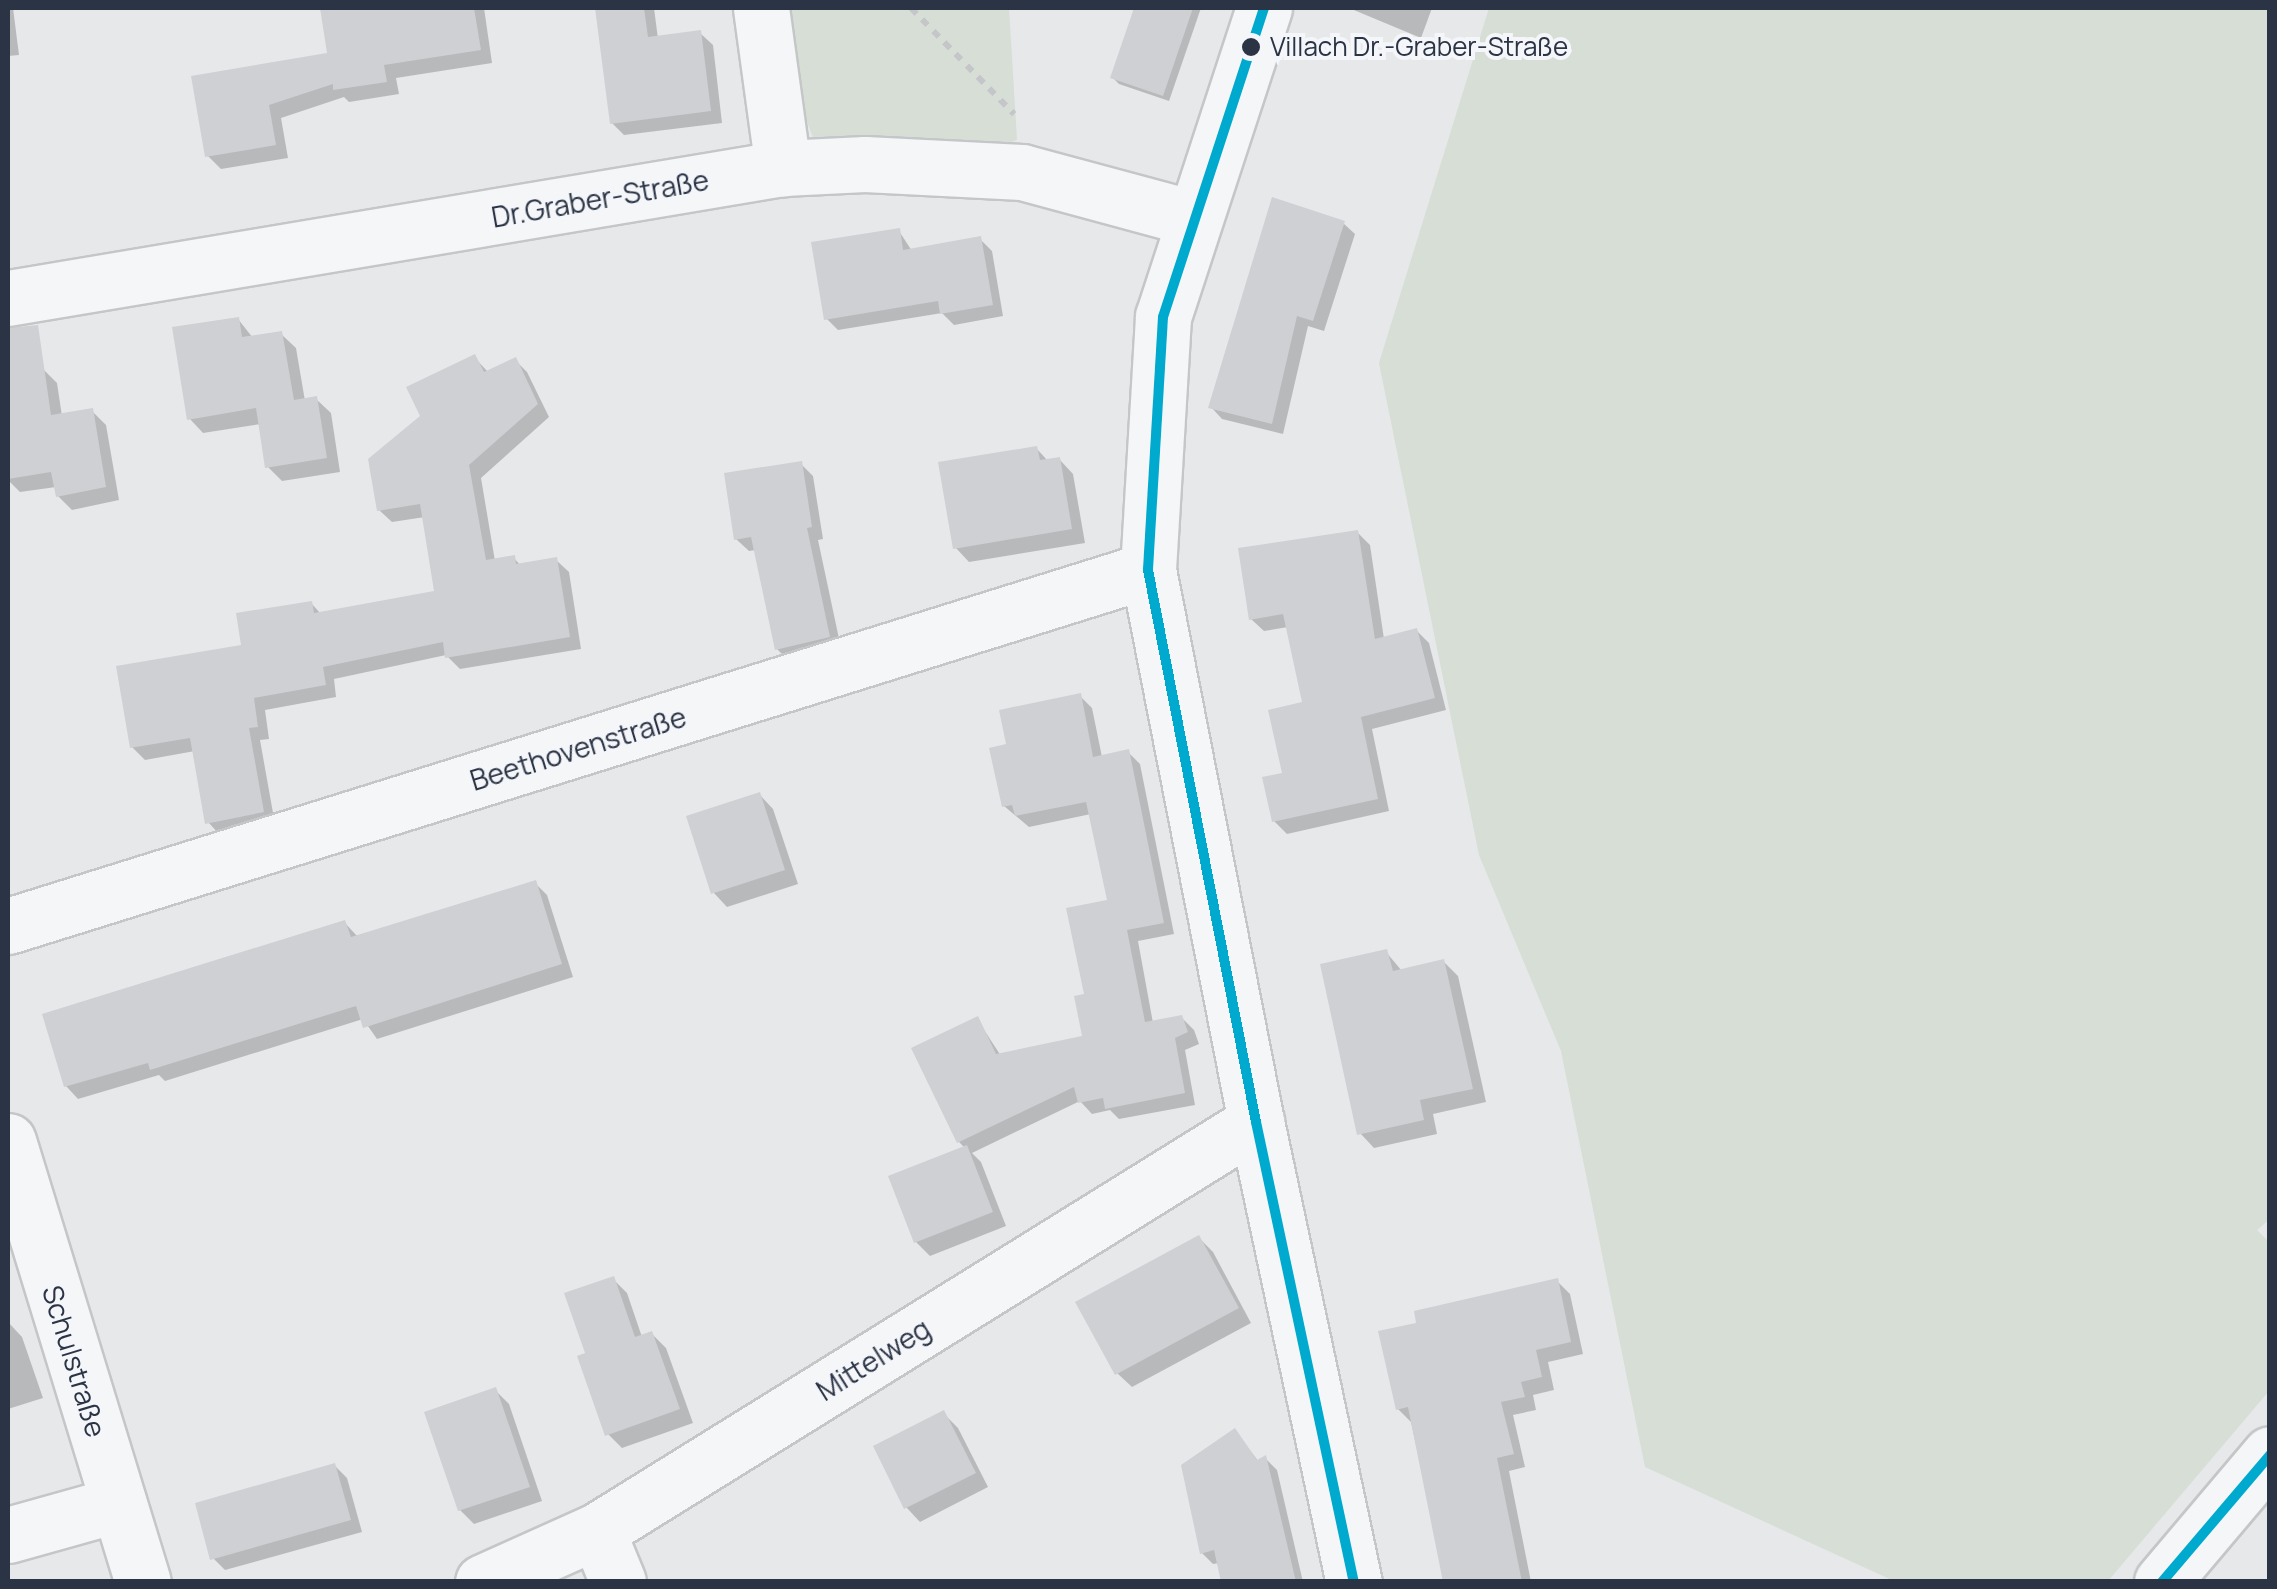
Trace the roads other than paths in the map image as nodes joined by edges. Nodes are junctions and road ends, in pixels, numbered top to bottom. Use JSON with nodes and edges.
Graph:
{"nodes":[{"id":1,"x":761,"y":8,"type":"edge"},
{"id":2,"x":1264,"y":8,"type":"edge"},
{"id":3,"x":782,"y":168,"type":"junction"},
{"id":4,"x":1192,"y":218,"type":"junction"},
{"id":5,"x":8,"y":298,"type":"edge"},
{"id":6,"x":1148,"y":570,"type":"junction"},
{"id":7,"x":8,"y":926,"type":"edge"},
{"id":8,"x":1256,"y":1122,"type":"junction"},
{"id":9,"x":8,"y":1141,"type":"edge"},
{"id":10,"x":2270,"y":1454,"type":"edge"},
{"id":11,"x":119,"y":1504,"type":"junction"},
{"id":12,"x":598,"y":1530,"type":"junction"},
{"id":13,"x":8,"y":1535,"type":"edge"},
{"id":14,"x":142,"y":1582,"type":"edge"},
{"id":15,"x":482,"y":1582,"type":"edge"},
{"id":16,"x":618,"y":1582,"type":"edge"},
{"id":17,"x":1354,"y":1582,"type":"edge"},
{"id":18,"x":2162,"y":1582,"type":"edge"}],
"edges":[{"from":1,"to":3,"type":"street"},
{"from":2,"to":4,"type":"street"},
{"from":3,"to":4,"type":"street","name":"Dr.Graber-Straße"},
{"from":3,"to":5,"type":"street","name":"Dr.Graber-Straße"},
{"from":4,"to":6,"type":"street"},
{"from":6,"to":7,"type":"street","name":"Beethovenstraße"},
{"from":6,"to":8,"type":"street"},
{"from":8,"to":12,"type":"street","name":"Mittelweg"},
{"from":8,"to":17,"type":"street"},
{"from":9,"to":11,"type":"street","name":"Schulstraße"},
{"from":10,"to":18,"type":"street"},
{"from":11,"to":13,"type":"street"},
{"from":11,"to":14,"type":"street","name":"Schulstraße"},
{"from":12,"to":15,"type":"street","name":"Mittelweg"},
{"from":12,"to":16,"type":"street"}]}
